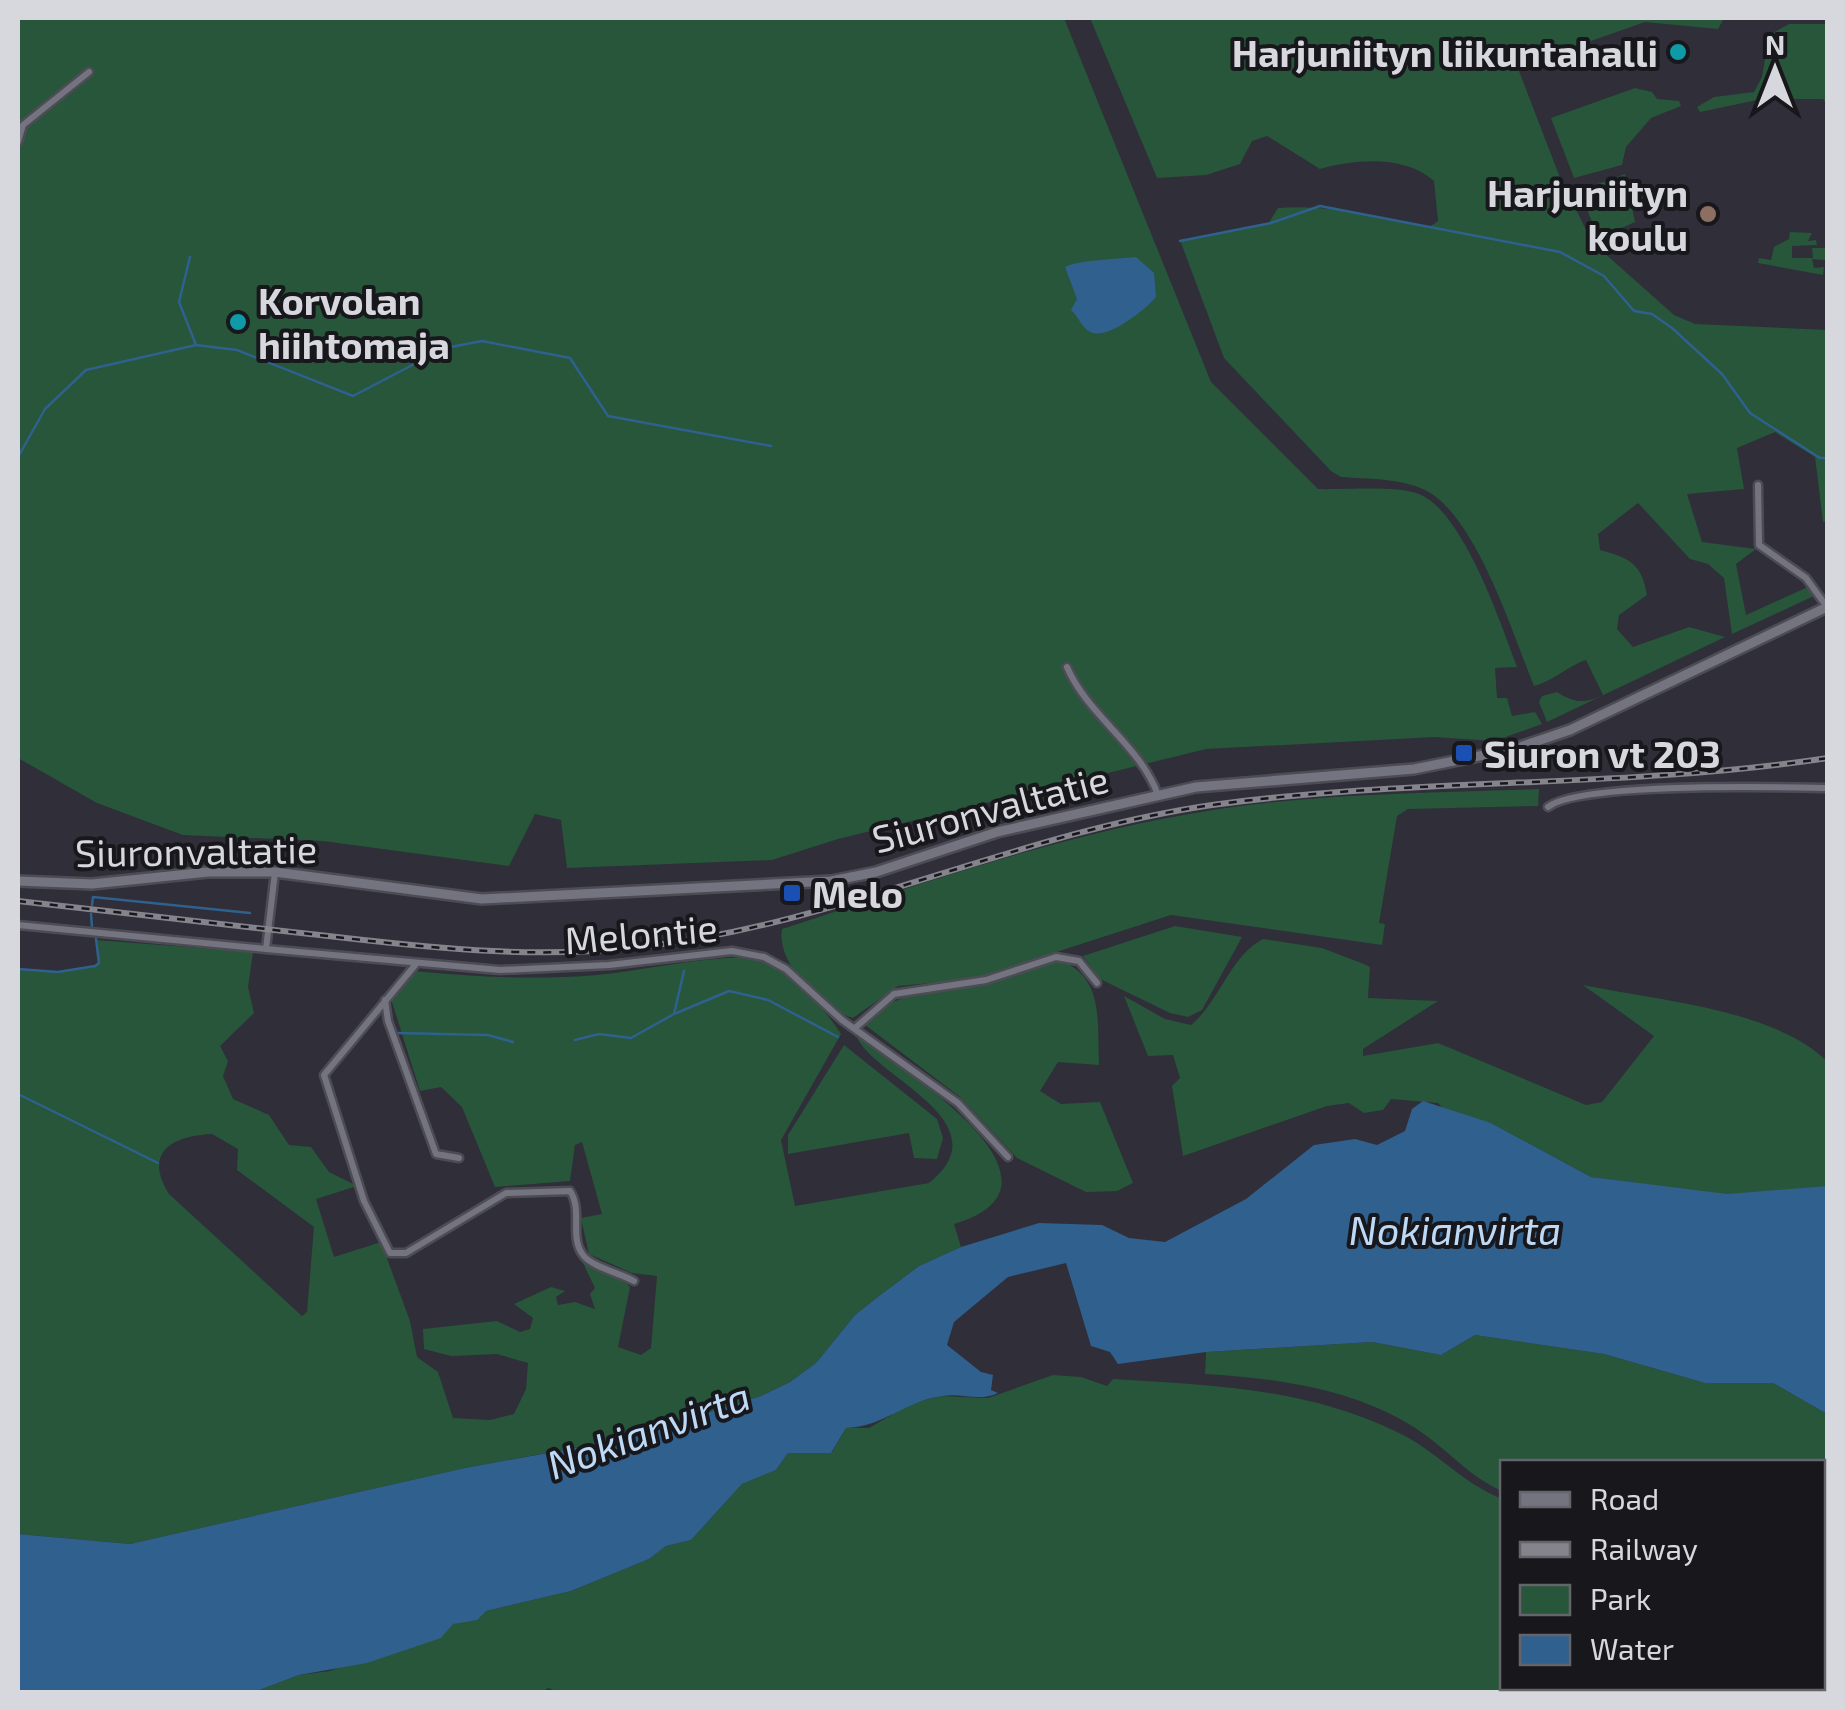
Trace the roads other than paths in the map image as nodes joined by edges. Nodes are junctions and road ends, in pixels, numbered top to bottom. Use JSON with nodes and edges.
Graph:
{"nodes":[{"id":1,"x":89,"y":72,"type":"dead end"},
{"id":2,"x":18,"y":142,"type":"edge"},
{"id":3,"x":1758,"y":486,"type":"dead end"},
{"id":4,"x":1827,"y":606,"type":"edge"},
{"id":5,"x":1067,"y":667,"type":"dead end"},
{"id":6,"x":1828,"y":788,"type":"edge"},
{"id":7,"x":1158,"y":795,"type":"junction"},
{"id":8,"x":1548,"y":807,"type":"dead end"},
{"id":9,"x":274,"y":872,"type":"junction"},
{"id":10,"x":18,"y":882,"type":"edge"},
{"id":11,"x":18,"y":924,"type":"edge"},
{"id":12,"x":266,"y":949,"type":"junction"},
{"id":13,"x":416,"y":964,"type":"junction"},
{"id":14,"x":1097,"y":983,"type":"dead end"},
{"id":15,"x":385,"y":999,"type":"junction"},
{"id":16,"x":855,"y":1028,"type":"junction"},
{"id":17,"x":1008,"y":1157,"type":"dead end"},
{"id":18,"x":459,"y":1158,"type":"dead end"},
{"id":19,"x":634,"y":1282,"type":"dead end"}],
"edges":[{"from":1,"to":2,"type":"street"},
{"from":3,"to":4,"type":"street"},
{"from":4,"to":7,"type":"street","name":"Siuronvaltatie"},
{"from":5,"to":7,"type":"street"},
{"from":6,"to":8,"type":"street"},
{"from":7,"to":9,"type":"street","name":"Siuronvaltatie"},
{"from":9,"to":10,"type":"street","name":"Siuronvaltatie"},
{"from":9,"to":12,"type":"street"},
{"from":11,"to":12,"type":"street","name":"Melontie"},
{"from":12,"to":13,"type":"street","name":"Melontie"},
{"from":13,"to":15,"type":"street"},
{"from":13,"to":16,"type":"street","name":"Melontie"},
{"from":14,"to":16,"type":"street"},
{"from":15,"to":18,"type":"street"},
{"from":15,"to":19,"type":"street"},
{"from":16,"to":17,"type":"street","name":"Melontie"}]}
